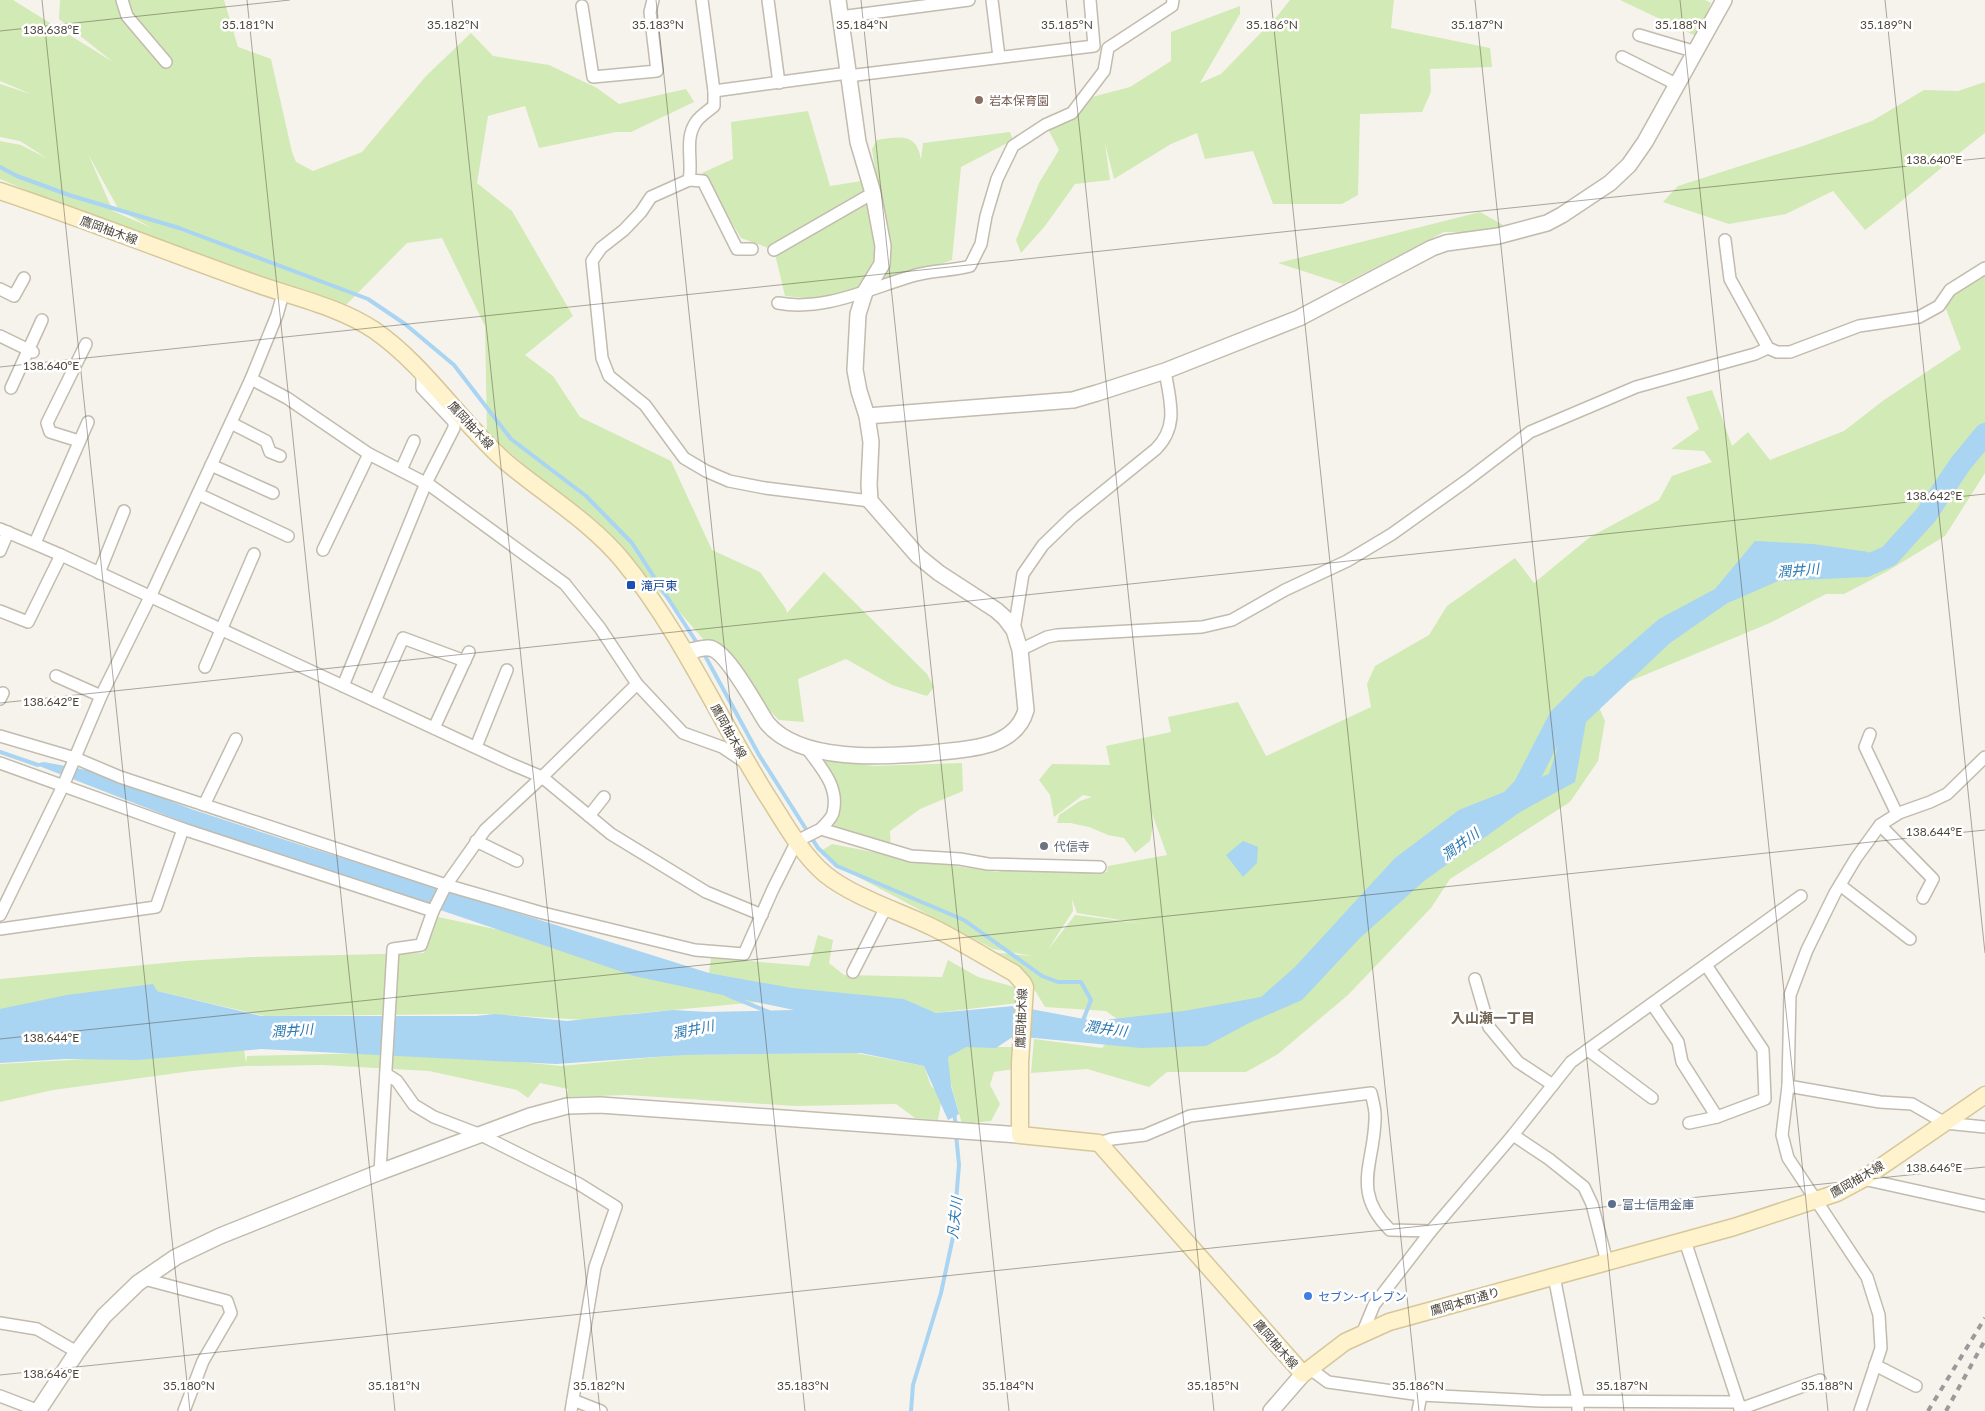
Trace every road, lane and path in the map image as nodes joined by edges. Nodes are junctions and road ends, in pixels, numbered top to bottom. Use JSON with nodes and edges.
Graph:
{"nodes":[{"id":1,"x":122,"y":0,"type":"edge"},
{"id":2,"x":653,"y":0,"type":"edge"},
{"id":3,"x":702,"y":0,"type":"edge"},
{"id":4,"x":768,"y":0,"type":"edge"},
{"id":5,"x":838,"y":0,"type":"edge"},
{"id":6,"x":969,"y":0,"type":"edge"},
{"id":7,"x":992,"y":0,"type":"edge"},
{"id":8,"x":1090,"y":0,"type":"edge"},
{"id":9,"x":1172,"y":0,"type":"edge"},
{"id":10,"x":1724,"y":0,"type":"edge"},
{"id":11,"x":582,"y":6,"type":"dead end"},
{"id":12,"x":840,"y":17,"type":"junction"},
{"id":13,"x":1640,"y":34,"type":"dead end"},
{"id":14,"x":1696,"y":52,"type":"junction"},
{"id":15,"x":999,"y":57,"type":"junction"},
{"id":16,"x":1622,"y":57,"type":"dead end"},
{"id":17,"x":166,"y":62,"type":"dead end"},
{"id":18,"x":848,"y":75,"type":"junction"},
{"id":19,"x":779,"y":83,"type":"junction"},
{"id":20,"x":1678,"y":84,"type":"junction"},
{"id":21,"x":714,"y":91,"type":"junction"},
{"id":22,"x":689,"y":180,"type":"junction"},
{"id":23,"x":0,"y":191,"type":"edge"},
{"id":24,"x":873,"y":193,"type":"junction"},
{"id":25,"x":1725,"y":240,"type":"dead end"},
{"id":26,"x":752,"y":249,"type":"dead end"},
{"id":27,"x":774,"y":250,"type":"dead end"},
{"id":28,"x":1985,"y":268,"type":"edge"},
{"id":29,"x":24,"y":278,"type":"dead end"},
{"id":30,"x":0,"y":289,"type":"edge"},
{"id":31,"x":865,"y":292,"type":"junction"},
{"id":32,"x":283,"y":294,"type":"junction"},
{"id":33,"x":778,"y":303,"type":"dead end"},
{"id":34,"x":42,"y":320,"type":"dead end"},
{"id":35,"x":0,"y":336,"type":"edge"},
{"id":36,"x":86,"y":344,"type":"dead end"},
{"id":37,"x":1768,"y":348,"type":"junction"},
{"id":38,"x":31,"y":351,"type":"junction"},
{"id":39,"x":1166,"y":371,"type":"junction"},
{"id":40,"x":422,"y":373,"type":"junction"},
{"id":41,"x":251,"y":379,"type":"junction"},
{"id":42,"x":11,"y":388,"type":"dead end"},
{"id":43,"x":867,"y":416,"type":"junction"},
{"id":44,"x":88,"y":422,"type":"dead end"},
{"id":45,"x":231,"y":423,"type":"junction"},
{"id":46,"x":79,"y":441,"type":"junction"},
{"id":47,"x":414,"y":441,"type":"dead end"},
{"id":48,"x":368,"y":454,"type":"junction"},
{"id":49,"x":280,"y":456,"type":"dead end"},
{"id":50,"x":211,"y":465,"type":"junction"},
{"id":51,"x":401,"y":470,"type":"junction"},
{"id":52,"x":426,"y":483,"type":"junction"},
{"id":53,"x":272,"y":493,"type":"dead end"},
{"id":54,"x":198,"y":494,"type":"junction"},
{"id":55,"x":870,"y":501,"type":"junction"},
{"id":56,"x":124,"y":511,"type":"dead end"},
{"id":57,"x":4,"y":530,"type":"edge"},
{"id":58,"x":288,"y":536,"type":"dead end"},
{"id":59,"x":35,"y":543,"type":"junction"},
{"id":60,"x":0,"y":550,"type":"edge"},
{"id":61,"x":323,"y":550,"type":"dead end"},
{"id":62,"x":254,"y":554,"type":"dead end"},
{"id":63,"x":61,"y":555,"type":"junction"},
{"id":64,"x":99,"y":573,"type":"junction"},
{"id":65,"x":150,"y":597,"type":"junction"},
{"id":66,"x":0,"y":611,"type":"edge"},
{"id":67,"x":220,"y":630,"type":"junction"},
{"id":68,"x":1014,"y":630,"type":"junction"},
{"id":69,"x":1020,"y":650,"type":"junction"},
{"id":70,"x":686,"y":652,"type":"junction"},
{"id":71,"x":205,"y":666,"type":"dead end"},
{"id":72,"x":507,"y":670,"type":"dead end"},
{"id":73,"x":56,"y":676,"type":"dead end"},
{"id":74,"x":637,"y":684,"type":"junction"},
{"id":75,"x":343,"y":686,"type":"junction"},
{"id":76,"x":101,"y":696,"type":"junction"},
{"id":77,"x":375,"y":701,"type":"junction"},
{"id":78,"x":434,"y":728,"type":"junction"},
{"id":79,"x":1870,"y":734,"type":"dead end"},
{"id":80,"x":0,"y":736,"type":"edge"},
{"id":81,"x":236,"y":739,"type":"dead end"},
{"id":82,"x":476,"y":747,"type":"junction"},
{"id":83,"x":806,"y":747,"type":"junction"},
{"id":84,"x":1985,"y":757,"type":"edge"},
{"id":85,"x":73,"y":762,"type":"junction"},
{"id":86,"x":0,"y":763,"type":"edge"},
{"id":87,"x":748,"y":764,"type":"junction"},
{"id":88,"x":542,"y":777,"type":"junction"},
{"id":89,"x":64,"y":784,"type":"junction"},
{"id":90,"x":604,"y":797,"type":"dead end"},
{"id":91,"x":204,"y":805,"type":"junction"},
{"id":92,"x":1897,"y":814,"type":"junction"},
{"id":93,"x":589,"y":816,"type":"junction"},
{"id":94,"x":1880,"y":825,"type":"junction"},
{"id":95,"x":182,"y":829,"type":"junction"},
{"id":96,"x":821,"y":829,"type":"junction"},
{"id":97,"x":476,"y":841,"type":"junction"},
{"id":98,"x":797,"y":841,"type":"junction"},
{"id":99,"x":517,"y":861,"type":"dead end"},
{"id":100,"x":1100,"y":867,"type":"dead end"},
{"id":101,"x":446,"y":885,"type":"junction"},
{"id":102,"x":1840,"y":885,"type":"junction"},
{"id":103,"x":1801,"y":896,"type":"dead end"},
{"id":104,"x":1923,"y":898,"type":"dead end"},
{"id":105,"x":889,"y":907,"type":"junction"},
{"id":106,"x":433,"y":911,"type":"junction"},
{"id":107,"x":0,"y":915,"type":"edge"},
{"id":108,"x":762,"y":915,"type":"junction"},
{"id":109,"x":0,"y":929,"type":"edge"},
{"id":110,"x":1910,"y":939,"type":"dead end"},
{"id":111,"x":1706,"y":965,"type":"junction"},
{"id":112,"x":853,"y":972,"type":"dead end"},
{"id":113,"x":1475,"y":979,"type":"dead end"},
{"id":114,"x":1652,"y":1004,"type":"junction"},
{"id":115,"x":1588,"y":1050,"type":"junction"},
{"id":116,"x":386,"y":1074,"type":"junction"},
{"id":117,"x":1553,"y":1085,"type":"junction"},
{"id":118,"x":1788,"y":1086,"type":"junction"},
{"id":119,"x":1985,"y":1095,"type":"edge"},
{"id":120,"x":1652,"y":1098,"type":"dead end"},
{"id":121,"x":1717,"y":1117,"type":"junction"},
{"id":122,"x":1689,"y":1123,"type":"dead end"},
{"id":123,"x":1945,"y":1123,"type":"junction"},
{"id":124,"x":1985,"y":1126,"type":"edge"},
{"id":125,"x":481,"y":1134,"type":"junction"},
{"id":126,"x":1020,"y":1135,"type":"junction"},
{"id":127,"x":1513,"y":1135,"type":"junction"},
{"id":128,"x":1098,"y":1143,"type":"junction"},
{"id":129,"x":380,"y":1172,"type":"junction"},
{"id":130,"x":1862,"y":1179,"type":"junction"},
{"id":131,"x":1816,"y":1201,"type":"junction"},
{"id":132,"x":1985,"y":1206,"type":"edge"},
{"id":133,"x":1432,"y":1231,"type":"junction"},
{"id":134,"x":1685,"y":1241,"type":"junction"},
{"id":135,"x":1607,"y":1262,"type":"junction"},
{"id":136,"x":1554,"y":1276,"type":"junction"},
{"id":137,"x":144,"y":1279,"type":"junction"},
{"id":138,"x":0,"y":1323,"type":"edge"},
{"id":139,"x":1362,"y":1334,"type":"junction"},
{"id":140,"x":77,"y":1352,"type":"junction"},
{"id":141,"x":1875,"y":1366,"type":"junction"},
{"id":142,"x":1306,"y":1371,"type":"junction"},
{"id":143,"x":1820,"y":1380,"type":"dead end"},
{"id":144,"x":1916,"y":1386,"type":"dead end"},
{"id":145,"x":1421,"y":1395,"type":"junction"},
{"id":146,"x":0,"y":1396,"type":"edge"},
{"id":147,"x":572,"y":1406,"type":"edge"},
{"id":148,"x":1578,"y":1406,"type":"edge"},
{"id":149,"x":1740,"y":1407,"type":"edge"},
{"id":150,"x":38,"y":1411,"type":"edge"},
{"id":151,"x":184,"y":1411,"type":"edge"},
{"id":152,"x":601,"y":1411,"type":"edge"},
{"id":153,"x":1271,"y":1411,"type":"edge"},
{"id":154,"x":1418,"y":1411,"type":"edge"},
{"id":155,"x":1860,"y":1411,"type":"edge"}],
"edges":[{"from":1,"to":17,"type":"street"},
{"from":2,"to":11,"type":"street"},
{"from":3,"to":21,"type":"street"},
{"from":4,"to":19,"type":"street"},
{"from":5,"to":12,"type":"street"},
{"from":6,"to":12,"type":"street"},
{"from":7,"to":15,"type":"street"},
{"from":8,"to":15,"type":"street"},
{"from":9,"to":31,"type":"street"},
{"from":10,"to":14,"type":"street"},
{"from":12,"to":18,"type":"street"},
{"from":13,"to":14,"type":"street"},
{"from":14,"to":20,"type":"street"},
{"from":15,"to":18,"type":"street"},
{"from":16,"to":20,"type":"street"},
{"from":18,"to":19,"type":"street"},
{"from":18,"to":24,"type":"street"},
{"from":19,"to":21,"type":"street"},
{"from":20,"to":39,"type":"street"},
{"from":21,"to":22,"type":"street"},
{"from":22,"to":26,"type":"street"},
{"from":22,"to":55,"type":"street"},
{"from":23,"to":32,"type":"main road","name":"鷹岡柚木線"},
{"from":24,"to":27,"type":"street"},
{"from":24,"to":31,"type":"street"},
{"from":25,"to":37,"type":"street"},
{"from":28,"to":37,"type":"street"},
{"from":29,"to":30,"type":"street"},
{"from":31,"to":33,"type":"street"},
{"from":31,"to":43,"type":"street"},
{"from":32,"to":40,"type":"main road","name":"鷹岡柚木線"},
{"from":32,"to":41,"type":"street"},
{"from":34,"to":38,"type":"street"},
{"from":35,"to":38,"type":"street"},
{"from":36,"to":46,"type":"street"},
{"from":37,"to":69,"type":"street"},
{"from":38,"to":42,"type":"street"},
{"from":39,"to":43,"type":"street"},
{"from":39,"to":68,"type":"street"},
{"from":40,"to":52,"type":"street"},
{"from":40,"to":70,"type":"main road","name":"鷹岡柚木線"},
{"from":41,"to":45,"type":"street"},
{"from":41,"to":48,"type":"street"},
{"from":43,"to":55,"type":"street"},
{"from":44,"to":46,"type":"street"},
{"from":45,"to":49,"type":"street"},
{"from":45,"to":50,"type":"street"},
{"from":46,"to":59,"type":"street"},
{"from":47,"to":51,"type":"street"},
{"from":48,"to":51,"type":"street"},
{"from":48,"to":61,"type":"street"},
{"from":50,"to":53,"type":"street"},
{"from":50,"to":54,"type":"street"},
{"from":51,"to":52,"type":"street"},
{"from":52,"to":74,"type":"street"},
{"from":52,"to":75,"type":"street"},
{"from":54,"to":58,"type":"street"},
{"from":54,"to":65,"type":"street"},
{"from":55,"to":68,"type":"street"},
{"from":56,"to":64,"type":"street"},
{"from":57,"to":59,"type":"street"},
{"from":57,"to":60,"type":"street"},
{"from":59,"to":63,"type":"street"},
{"from":62,"to":67,"type":"street"},
{"from":63,"to":64,"type":"street"},
{"from":63,"to":66,"type":"street"},
{"from":64,"to":65,"type":"street"},
{"from":65,"to":67,"type":"street"},
{"from":65,"to":76,"type":"street"},
{"from":67,"to":71,"type":"street"},
{"from":67,"to":75,"type":"street"},
{"from":68,"to":69,"type":"street"},
{"from":69,"to":83,"type":"street"},
{"from":70,"to":83,"type":"street"},
{"from":70,"to":87,"type":"main road","name":"鷹岡柚木線"},
{"from":72,"to":82,"type":"street"},
{"from":73,"to":76,"type":"street"},
{"from":74,"to":87,"type":"street"},
{"from":74,"to":88,"type":"street"},
{"from":75,"to":77,"type":"street"},
{"from":76,"to":85,"type":"street"},
{"from":77,"to":78,"type":"street"},
{"from":77,"to":78,"type":"street"},
{"from":78,"to":82,"type":"street"},
{"from":79,"to":92,"type":"street"},
{"from":80,"to":85,"type":"street"},
{"from":81,"to":91,"type":"street"},
{"from":82,"to":88,"type":"street"},
{"from":83,"to":96,"type":"street"},
{"from":84,"to":92,"type":"street"},
{"from":85,"to":89,"type":"street"},
{"from":85,"to":91,"type":"street"},
{"from":86,"to":89,"type":"street"},
{"from":87,"to":98,"type":"main road","name":"鷹岡柚木線"},
{"from":88,"to":93,"type":"street"},
{"from":88,"to":97,"type":"street"},
{"from":89,"to":95,"type":"street"},
{"from":89,"to":107,"type":"street"},
{"from":90,"to":93,"type":"street"},
{"from":91,"to":101,"type":"street"},
{"from":92,"to":94,"type":"street"},
{"from":93,"to":108,"type":"street"},
{"from":94,"to":102,"type":"street"},
{"from":94,"to":104,"type":"street"},
{"from":95,"to":106,"type":"street"},
{"from":95,"to":109,"type":"street"},
{"from":96,"to":98,"type":"street"},
{"from":96,"to":100,"type":"street"},
{"from":97,"to":99,"type":"street"},
{"from":97,"to":101,"type":"street"},
{"from":98,"to":105,"type":"main road","name":"鷹岡柚木線"},
{"from":98,"to":108,"type":"street"},
{"from":101,"to":106,"type":"street"},
{"from":101,"to":108,"type":"street"},
{"from":102,"to":110,"type":"street"},
{"from":102,"to":118,"type":"street"},
{"from":103,"to":111,"type":"street"},
{"from":105,"to":112,"type":"street"},
{"from":105,"to":126,"type":"main road","name":"鷹岡柚木線"},
{"from":106,"to":116,"type":"street"},
{"from":111,"to":114,"type":"street"},
{"from":111,"to":121,"type":"street"},
{"from":113,"to":117,"type":"street"},
{"from":114,"to":115,"type":"street"},
{"from":114,"to":121,"type":"street"},
{"from":115,"to":117,"type":"street"},
{"from":115,"to":120,"type":"street"},
{"from":116,"to":125,"type":"street"},
{"from":116,"to":129,"type":"street"},
{"from":117,"to":127,"type":"street"},
{"from":118,"to":123,"type":"street"},
{"from":118,"to":131,"type":"street"},
{"from":119,"to":123,"type":"main road","name":"鷹岡柚木線"},
{"from":121,"to":122,"type":"street"},
{"from":123,"to":124,"type":"street"},
{"from":123,"to":130,"type":"main road","name":"鷹岡柚木線"},
{"from":125,"to":126,"type":"street"},
{"from":125,"to":129,"type":"street"},
{"from":125,"to":147,"type":"street"},
{"from":126,"to":128,"type":"main road"},
{"from":127,"to":133,"type":"street"},
{"from":127,"to":135,"type":"street"},
{"from":128,"to":133,"type":"street"},
{"from":128,"to":142,"type":"main road","name":"鷹岡柚木線"},
{"from":129,"to":137,"type":"street"},
{"from":130,"to":131,"type":"main road","name":"鷹岡柚木線"},
{"from":130,"to":132,"type":"street"},
{"from":131,"to":134,"type":"main road","name":"鷹岡柚木線"},
{"from":131,"to":141,"type":"street"},
{"from":133,"to":139,"type":"street"},
{"from":134,"to":135,"type":"main road","name":"鷹岡本町通り"},
{"from":134,"to":149,"type":"street"},
{"from":135,"to":136,"type":"main road","name":"鷹岡本町通り"},
{"from":136,"to":139,"type":"main road","name":"鷹岡本町通り"},
{"from":136,"to":148,"type":"street"},
{"from":137,"to":140,"type":"street"},
{"from":137,"to":151,"type":"street"},
{"from":138,"to":140,"type":"street"},
{"from":139,"to":142,"type":"main road","name":"鷹岡本町通り"},
{"from":140,"to":150,"type":"street"},
{"from":141,"to":144,"type":"street"},
{"from":141,"to":155,"type":"street"},
{"from":142,"to":145,"type":"street"},
{"from":142,"to":153,"type":"street","name":"鷹岡本町通り"},
{"from":143,"to":149,"type":"street"},
{"from":145,"to":148,"type":"street"},
{"from":145,"to":154,"type":"street"},
{"from":146,"to":150,"type":"street"},
{"from":147,"to":152,"type":"street"},
{"from":148,"to":149,"type":"street"}]}
